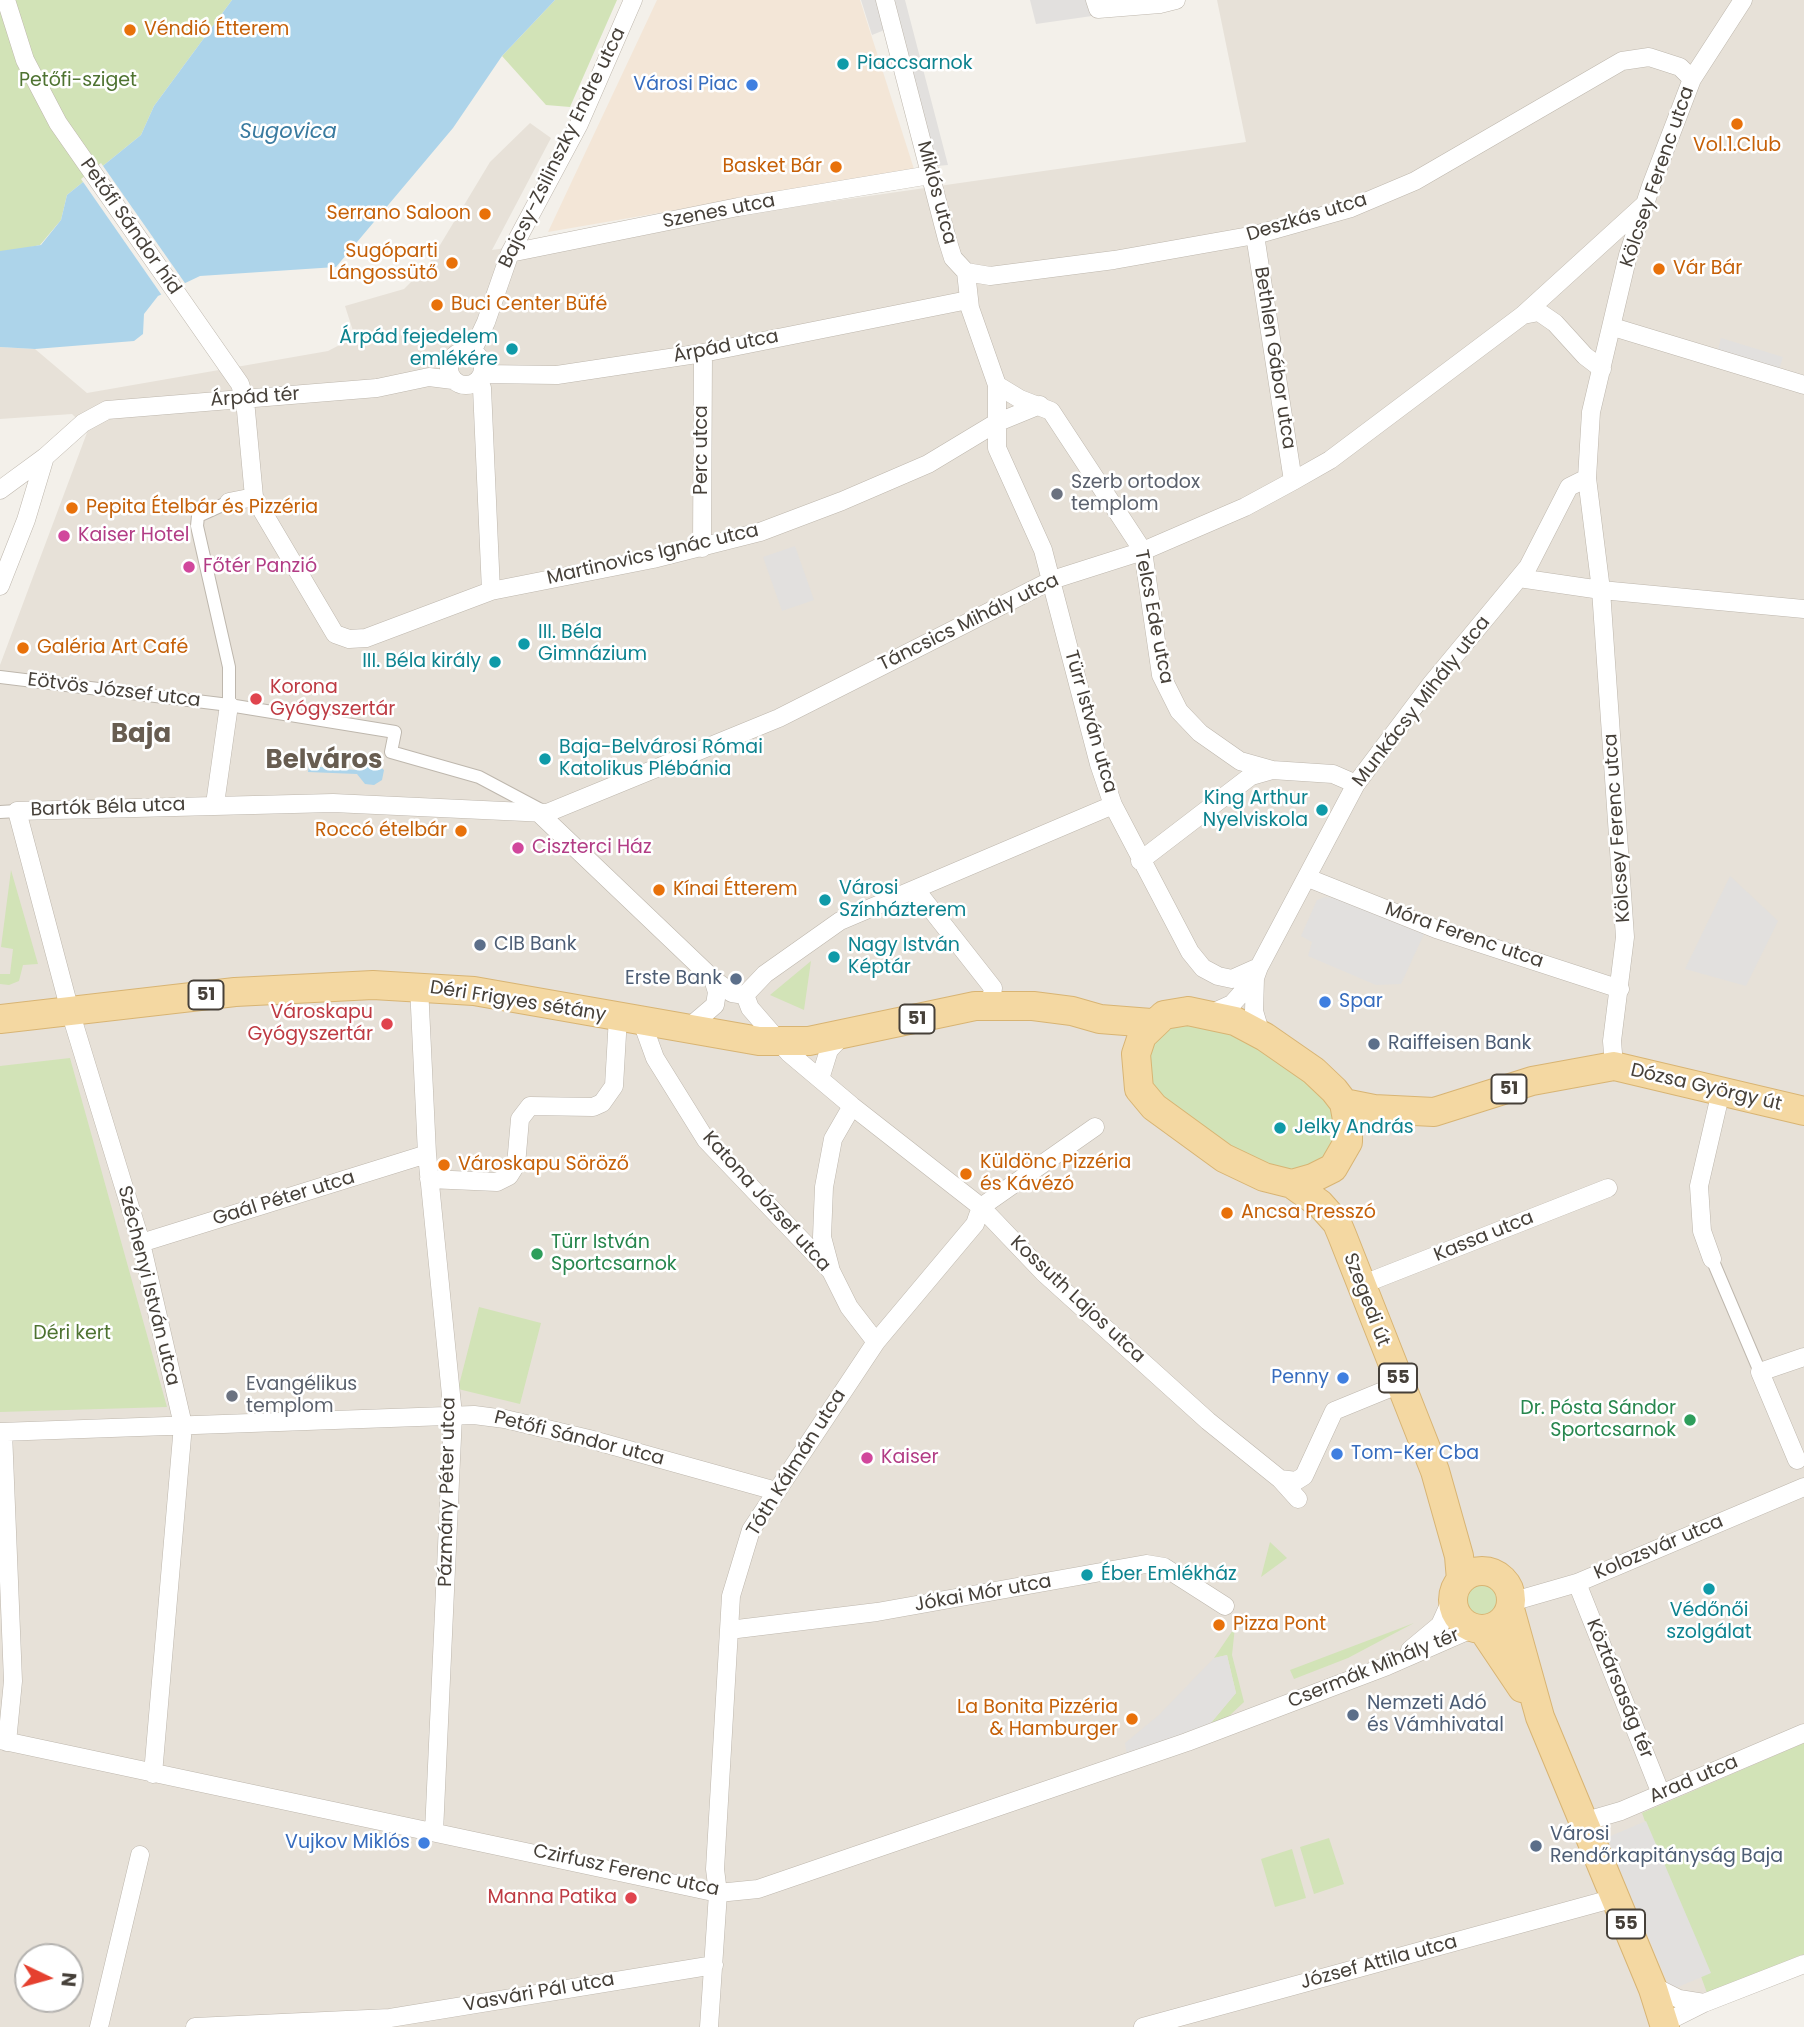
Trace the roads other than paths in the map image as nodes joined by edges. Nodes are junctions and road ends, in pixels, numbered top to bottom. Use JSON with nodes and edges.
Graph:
{"nodes":[{"id":1,"x":6,"y":0,"type":"edge"},
{"id":2,"x":633,"y":0,"type":"edge"},
{"id":3,"x":885,"y":0,"type":"edge"},
{"id":4,"x":1176,"y":0,"type":"edge"},
{"id":5,"x":1743,"y":0,"type":"edge"},
{"id":6,"x":1096,"y":4,"type":"edge"},
{"id":7,"x":1692,"y":79,"type":"junction"},
{"id":8,"x":930,"y":175,"type":"junction"},
{"id":9,"x":1645,"y":204,"type":"junction"},
{"id":10,"x":1255,"y":236,"type":"junction"},
{"id":11,"x":510,"y":253,"type":"junction"},
{"id":12,"x":966,"y":272,"type":"junction"},
{"id":13,"x":968,"y":300,"type":"junction"},
{"id":14,"x":1523,"y":315,"type":"junction"},
{"id":15,"x":1613,"y":327,"type":"junction"},
{"id":16,"x":703,"y":353,"type":"junction"},
{"id":17,"x":458,"y":362,"type":"junction"},
{"id":18,"x":1602,"y":369,"type":"junction"},
{"id":19,"x":480,"y":377,"type":"junction"},
{"id":20,"x":997,"y":385,"type":"junction"},
{"id":21,"x":1804,"y":385,"type":"edge"},
{"id":22,"x":245,"y":400,"type":"junction"},
{"id":23,"x":1040,"y":405,"type":"junction"},
{"id":24,"x":996,"y":423,"type":"junction"},
{"id":25,"x":45,"y":457,"type":"junction"},
{"id":26,"x":1587,"y":478,"type":"junction"},
{"id":27,"x":1293,"y":481,"type":"junction"},
{"id":28,"x":0,"y":490,"type":"edge"},
{"id":29,"x":254,"y":497,"type":"junction"},
{"id":30,"x":229,"y":502,"type":"joint"},
{"id":31,"x":702,"y":548,"type":"junction"},
{"id":32,"x":1143,"y":551,"type":"junction"},
{"id":33,"x":1519,"y":578,"type":"junction"},
{"id":34,"x":1052,"y":580,"type":"junction"},
{"id":35,"x":0,"y":586,"type":"edge"},
{"id":36,"x":1601,"y":590,"type":"junction"},
{"id":37,"x":491,"y":591,"type":"junction"},
{"id":38,"x":1804,"y":609,"type":"edge"},
{"id":39,"x":0,"y":677,"type":"edge"},
{"id":40,"x":229,"y":705,"type":"junction"},
{"id":41,"x":1272,"y":770,"type":"junction"},
{"id":42,"x":1356,"y":785,"type":"junction"},
{"id":43,"x":215,"y":804,"type":"junction"},
{"id":44,"x":1113,"y":805,"type":"junction"},
{"id":45,"x":8,"y":811,"type":"edge"},
{"id":46,"x":544,"y":814,"type":"junction"},
{"id":47,"x":1140,"y":861,"type":"junction"},
{"id":48,"x":1308,"y":878,"type":"junction"},
{"id":49,"x":916,"y":891,"type":"junction"},
{"id":50,"x":1257,"y":972,"type":"junction"},
{"id":51,"x":713,"y":979,"type":"junction"},
{"id":52,"x":419,"y":986,"type":"junction"},
{"id":53,"x":1620,"y":989,"type":"junction"},
{"id":54,"x":745,"y":995,"type":"junction"},
{"id":55,"x":990,"y":1006,"type":"junction"},
{"id":56,"x":70,"y":1010,"type":"junction"},
{"id":57,"x":1209,"y":1014,"type":"junction"},
{"id":58,"x":0,"y":1019,"type":"edge"},
{"id":59,"x":1100,"y":1019,"type":"junction"},
{"id":60,"x":630,"y":1020,"type":"junction"},
{"id":61,"x":1151,"y":1023,"type":"junction"},
{"id":62,"x":687,"y":1029,"type":"junction"},
{"id":63,"x":844,"y":1034,"type":"junction"},
{"id":64,"x":1265,"y":1037,"type":"junction"},
{"id":65,"x":779,"y":1041,"type":"junction"},
{"id":66,"x":1136,"y":1054,"type":"junction"},
{"id":67,"x":1614,"y":1066,"type":"junction"},
{"id":68,"x":820,"y":1079,"type":"junction"},
{"id":69,"x":1721,"y":1091,"type":"junction"},
{"id":70,"x":1344,"y":1102,"type":"junction"},
{"id":71,"x":852,"y":1106,"type":"junction"},
{"id":72,"x":1804,"y":1111,"type":"edge"},
{"id":73,"x":1405,"y":1112,"type":"junction"},
{"id":74,"x":1095,"y":1127,"type":"dead end"},
{"id":75,"x":1348,"y":1142,"type":"junction"},
{"id":76,"x":426,"y":1154,"type":"junction"},
{"id":77,"x":1333,"y":1168,"type":"junction"},
{"id":78,"x":429,"y":1179,"type":"junction"},
{"id":79,"x":1292,"y":1184,"type":"junction"},
{"id":80,"x":1608,"y":1188,"type":"dead end"},
{"id":81,"x":981,"y":1207,"type":"junction"},
{"id":82,"x":1337,"y":1223,"type":"junction"},
{"id":83,"x":141,"y":1243,"type":"junction"},
{"id":84,"x":1712,"y":1259,"type":"joint"},
{"id":85,"x":831,"y":1271,"type":"junction"},
{"id":86,"x":1361,"y":1285,"type":"junction"},
{"id":87,"x":876,"y":1342,"type":"junction"},
{"id":88,"x":1804,"y":1357,"type":"edge"},
{"id":89,"x":1760,"y":1372,"type":"junction"},
{"id":90,"x":1400,"y":1384,"type":"junction"},
{"id":91,"x":453,"y":1415,"type":"junction"},
{"id":92,"x":183,"y":1425,"type":"junction"},
{"id":93,"x":2,"y":1432,"type":"edge"},
{"id":94,"x":1801,"y":1465,"type":"edge"},
{"id":95,"x":1435,"y":1471,"type":"junction"},
{"id":96,"x":1280,"y":1479,"type":"junction"},
{"id":97,"x":1804,"y":1487,"type":"edge"},
{"id":98,"x":776,"y":1491,"type":"junction"},
{"id":99,"x":1298,"y":1499,"type":"dead end"},
{"id":100,"x":1490,"y":1572,"type":"junction"},
{"id":101,"x":1577,"y":1583,"type":"junction"},
{"id":102,"x":1457,"y":1587,"type":"junction"},
{"id":103,"x":1511,"y":1605,"type":"junction"},
{"id":104,"x":1225,"y":1606,"type":"dead end"},
{"id":105,"x":1479,"y":1629,"type":"junction"},
{"id":106,"x":729,"y":1630,"type":"junction"},
{"id":107,"x":1387,"y":1666,"type":"junction"},
{"id":108,"x":1274,"y":1709,"type":"joint"},
{"id":109,"x":1540,"y":1717,"type":"junction"},
{"id":110,"x":1804,"y":1733,"type":"edge"},
{"id":111,"x":3,"y":1741,"type":"edge"},
{"id":112,"x":153,"y":1774,"type":"junction"},
{"id":113,"x":1661,"y":1794,"type":"junction"},
{"id":114,"x":1583,"y":1822,"type":"junction"},
{"id":115,"x":434,"y":1832,"type":"junction"},
{"id":116,"x":140,"y":1855,"type":"dead end"},
{"id":117,"x":718,"y":1893,"type":"junction"},
{"id":118,"x":1615,"y":1898,"type":"junction"},
{"id":119,"x":1804,"y":1964,"type":"edge"},
{"id":120,"x":714,"y":1965,"type":"junction"},
{"id":121,"x":1651,"y":1986,"type":"junction"},
{"id":122,"x":1704,"y":2003,"type":"junction"},
{"id":123,"x":1664,"y":2025,"type":"edge"},
{"id":124,"x":99,"y":2027,"type":"edge"},
{"id":125,"x":195,"y":2027,"type":"edge"},
{"id":126,"x":709,"y":2027,"type":"edge"},
{"id":127,"x":1143,"y":2027,"type":"edge"}],
"edges":[{"from":1,"to":22,"type":"street","name":"Petőfi Sándor híd"},
{"from":2,"to":11,"type":"street","name":"Bajcsy-Zsilinszky Endre utca"},
{"from":3,"to":8,"type":"street","name":"Miklós utca"},
{"from":4,"to":6,"type":"street"},
{"from":5,"to":7,"type":"street","name":"Kölcsey Ferenc utca"},
{"from":7,"to":9,"type":"street","name":"Kölcsey Ferenc utca"},
{"from":7,"to":10,"type":"street","name":"Deszkás utca"},
{"from":8,"to":11,"type":"street","name":"Szenes utca"},
{"from":8,"to":12,"type":"street","name":"Miklós utca"},
{"from":9,"to":14,"type":"street","name":"Táncsics Mihály utca"},
{"from":9,"to":15,"type":"street","name":"Kölcsey Ferenc utca"},
{"from":10,"to":12,"type":"street","name":"Deszkás utca"},
{"from":10,"to":27,"type":"street","name":"Bethlen Gábor utca"},
{"from":11,"to":17,"type":"street","name":"Bajcsy-Zsilinszky Endre utca"},
{"from":12,"to":13,"type":"street","name":"Miklós utca"},
{"from":13,"to":16,"type":"street","name":"Árpád utca"},
{"from":13,"to":20,"type":"street","name":"Miklós utca"},
{"from":14,"to":18,"type":"street"},
{"from":14,"to":27,"type":"street","name":"Táncsics Mihály utca"},
{"from":15,"to":18,"type":"street","name":"Kölcsey Ferenc utca"},
{"from":15,"to":21,"type":"street"},
{"from":16,"to":19,"type":"street","name":"Árpád utca"},
{"from":16,"to":31,"type":"street","name":"Perc utca"},
{"from":17,"to":19,"type":"street"},
{"from":17,"to":19,"type":"street"},
{"from":17,"to":22,"type":"street","name":"Árpád tér"},
{"from":18,"to":26,"type":"street","name":"Kölcsey Ferenc utca"},
{"from":19,"to":37,"type":"street"},
{"from":20,"to":23,"type":"street","name":"Telcs Ede utca"},
{"from":20,"to":24,"type":"street","name":"Miklós utca"},
{"from":22,"to":25,"type":"street","name":"Árpád tér"},
{"from":22,"to":29,"type":"street"},
{"from":23,"to":24,"type":"street","name":"Martinovics Ignác utca"},
{"from":23,"to":32,"type":"street","name":"Telcs Ede utca"},
{"from":24,"to":31,"type":"street","name":"Martinovics Ignác utca"},
{"from":24,"to":34,"type":"street","name":"Miklós utca"},
{"from":25,"to":28,"type":"street","name":"Árpád tér"},
{"from":25,"to":35,"type":"street"},
{"from":26,"to":33,"type":"street","name":"Munkácsy Mihály utca"},
{"from":26,"to":36,"type":"street","name":"Kölcsey Ferenc utca"},
{"from":27,"to":32,"type":"street","name":"Táncsics Mihály utca"},
{"from":29,"to":30,"type":"street"},
{"from":29,"to":37,"type":"street","name":"Martinovics Ignác utca"},
{"from":30,"to":40,"type":"street"},
{"from":31,"to":37,"type":"street","name":"Martinovics Ignác utca"},
{"from":32,"to":34,"type":"street","name":"Táncsics Mihály utca"},
{"from":32,"to":41,"type":"street","name":"Telcs Ede utca"},
{"from":33,"to":36,"type":"street"},
{"from":33,"to":42,"type":"street","name":"Munkácsy Mihály utca"},
{"from":34,"to":44,"type":"street","name":"Türr István utca"},
{"from":34,"to":46,"type":"street","name":"Táncsics Mihály utca"},
{"from":36,"to":38,"type":"street"},
{"from":36,"to":53,"type":"street","name":"Kölcsey Ferenc utca"},
{"from":39,"to":40,"type":"street","name":"Eötvös József utca"},
{"from":40,"to":43,"type":"street"},
{"from":40,"to":46,"type":"street","name":"Eötvös József utca"},
{"from":41,"to":42,"type":"street"},
{"from":41,"to":47,"type":"street"},
{"from":42,"to":48,"type":"street","name":"Munkácsy Mihály utca"},
{"from":43,"to":45,"type":"street","name":"Bartók Béla utca"},
{"from":43,"to":46,"type":"street","name":"Bartók Béla utca"},
{"from":44,"to":47,"type":"street","name":"Türr István utca"},
{"from":44,"to":49,"type":"street"},
{"from":45,"to":56,"type":"street","name":"Széchenyi István utca"},
{"from":46,"to":51,"type":"street"},
{"from":47,"to":50,"type":"street","name":"Türr István utca"},
{"from":48,"to":50,"type":"street","name":"Munkácsy Mihály utca"},
{"from":48,"to":53,"type":"street","name":"Móra Ferenc utca"},
{"from":49,"to":54,"type":"street"},
{"from":49,"to":55,"type":"street"},
{"from":50,"to":57,"type":"street","name":"Munkácsy Mihály utca"},
{"from":50,"to":64,"type":"street"},
{"from":51,"to":54,"type":"street"},
{"from":51,"to":62,"type":"street"},
{"from":52,"to":56,"type":"main road","name":"Déri Frigyes sétány","number":"51"},
{"from":52,"to":60,"type":"main road","name":"Déri Frigyes sétány","number":"51"},
{"from":52,"to":76,"type":"street","name":"Pázmány Péter utca"},
{"from":53,"to":67,"type":"street","name":"Kölcsey Ferenc utca"},
{"from":54,"to":65,"type":"street","name":"Kossuth Lajos utca"},
{"from":55,"to":59,"type":"main road","number":"51"},
{"from":55,"to":63,"type":"main road","number":"51"},
{"from":56,"to":58,"type":"main road","name":"Déri Frigyes sétány","number":"51"},
{"from":56,"to":83,"type":"street","name":"Széchenyi István utca"},
{"from":57,"to":61,"type":"main road","number":"51"},
{"from":57,"to":64,"type":"main road","number":"51"},
{"from":59,"to":61,"type":"main road","number":"51"},
{"from":59,"to":66,"type":"main road","number":"51"},
{"from":60,"to":62,"type":"main road","number":"51"},
{"from":60,"to":78,"type":"street"},
{"from":60,"to":85,"type":"street","name":"Katona József utca"},
{"from":61,"to":66,"type":"main road"},
{"from":62,"to":65,"type":"main road","number":"51"},
{"from":63,"to":65,"type":"main road","number":"51"},
{"from":63,"to":68,"type":"street"},
{"from":64,"to":70,"type":"main road","number":"51"},
{"from":65,"to":68,"type":"street","name":"Kossuth Lajos utca"},
{"from":66,"to":79,"type":"main road","name":"Szegedi út"},
{"from":67,"to":69,"type":"main road","name":"Dózsa György út","number":"51"},
{"from":67,"to":73,"type":"main road","name":"Dózsa György út","number":"51"},
{"from":68,"to":71,"type":"street","name":"Kossuth Lajos utca"},
{"from":69,"to":72,"type":"main road","name":"Dózsa György út","number":"51"},
{"from":69,"to":84,"type":"street"},
{"from":70,"to":73,"type":"main road","name":"Dózsa György út","number":"51"},
{"from":70,"to":75,"type":"main road"},
{"from":71,"to":81,"type":"street","name":"Kossuth Lajos utca"},
{"from":71,"to":85,"type":"street"},
{"from":73,"to":75,"type":"main road","name":"Dózsa György út","number":"51"},
{"from":74,"to":81,"type":"street","name":"Tóth Kálmán utca"},
{"from":75,"to":77,"type":"main road"},
{"from":76,"to":78,"type":"street","name":"Pázmány Péter utca"},
{"from":76,"to":83,"type":"street","name":"Gaál Péter utca"},
{"from":77,"to":79,"type":"main road"},
{"from":77,"to":82,"type":"main road","number":"55"},
{"from":78,"to":91,"type":"street","name":"Pázmány Péter utca"},
{"from":79,"to":82,"type":"main road","name":"Szegedi út","number":"55"},
{"from":80,"to":86,"type":"street","name":"Kassa utca"},
{"from":81,"to":87,"type":"street","name":"Tóth Kálmán utca"},
{"from":81,"to":96,"type":"street","name":"Kossuth Lajos utca"},
{"from":82,"to":86,"type":"main road","name":"Szegedi út","number":"55"},
{"from":83,"to":92,"type":"street","name":"Széchenyi István utca"},
{"from":84,"to":89,"type":"street"},
{"from":85,"to":87,"type":"street","name":"Katona József utca"},
{"from":86,"to":90,"type":"main road","name":"Szegedi út","number":"55"},
{"from":87,"to":98,"type":"street","name":"Tóth Kálmán utca"},
{"from":88,"to":89,"type":"street"},
{"from":89,"to":94,"type":"street"},
{"from":90,"to":95,"type":"main road","name":"Szegedi út","number":"55"},
{"from":90,"to":96,"type":"street"},
{"from":91,"to":92,"type":"street","name":"Petőfi Sándor utca"},
{"from":91,"to":98,"type":"street","name":"Petőfi Sándor utca"},
{"from":91,"to":115,"type":"street","name":"Pázmány Péter utca"},
{"from":92,"to":93,"type":"street","name":"Petőfi Sándor utca"},
{"from":92,"to":112,"type":"street","name":"Széchenyi István utca"},
{"from":93,"to":111,"type":"street"},
{"from":95,"to":100,"type":"main road","name":"Szegedi út","number":"55"},
{"from":95,"to":102,"type":"main road","name":"Szegedi út","number":"55"},
{"from":96,"to":99,"type":"street","name":"Kossuth Lajos utca"},
{"from":97,"to":101,"type":"street","name":"Kolozsvár utca"},
{"from":98,"to":106,"type":"street","name":"Tóth Kálmán utca"},
{"from":100,"to":102,"type":"main road"},
{"from":100,"to":103,"type":"main road","number":"55"},
{"from":101,"to":103,"type":"street","name":"Kolozsvár utca"},
{"from":101,"to":113,"type":"street","name":"Köztársaság tér"},
{"from":102,"to":105,"type":"main road","number":"55"},
{"from":102,"to":107,"type":"street"},
{"from":103,"to":105,"type":"main road"},
{"from":103,"to":109,"type":"main road","number":"55"},
{"from":104,"to":106,"type":"street","name":"Jókai Mór utca"},
{"from":105,"to":107,"type":"street","name":"Csermák Mihály tér"},
{"from":105,"to":109,"type":"main road","number":"55"},
{"from":106,"to":117,"type":"street","name":"Tóth Kálmán utca"},
{"from":107,"to":108,"type":"street","name":"Csermák Mihály tér"},
{"from":108,"to":117,"type":"street","name":"Czirfusz Ferenc utca"},
{"from":109,"to":114,"type":"main road","number":"55"},
{"from":110,"to":113,"type":"street","name":"Arad utca"},
{"from":111,"to":112,"type":"street","name":"Czirfusz Ferenc utca"},
{"from":112,"to":115,"type":"street","name":"Czirfusz Ferenc utca"},
{"from":113,"to":114,"type":"street","name":"Arad utca"},
{"from":114,"to":118,"type":"main road","number":"55"},
{"from":115,"to":117,"type":"street","name":"Czirfusz Ferenc utca"},
{"from":116,"to":124,"type":"street"},
{"from":117,"to":120,"type":"street","name":"Tóth Kálmán utca"},
{"from":118,"to":121,"type":"main road","number":"55"},
{"from":118,"to":127,"type":"street","name":"József Attila utca"},
{"from":119,"to":122,"type":"street"},
{"from":120,"to":125,"type":"street","name":"Vasvári Pál utca"},
{"from":120,"to":126,"type":"street","name":"Tóth Kálmán utca"},
{"from":121,"to":122,"type":"street"},
{"from":121,"to":123,"type":"main road","number":"55"},
{"from":122,"to":123,"type":"street"}]}
